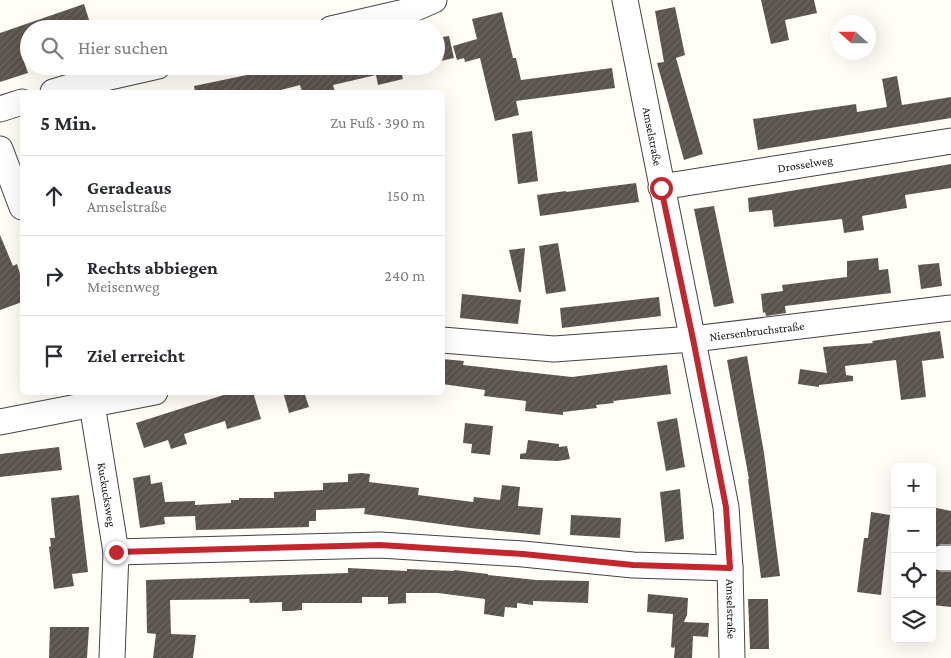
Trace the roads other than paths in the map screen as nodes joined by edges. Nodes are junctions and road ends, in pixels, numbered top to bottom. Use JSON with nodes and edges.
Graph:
{"nodes":[{"id":1,"x":434,"y":0,"type":"edge"},
{"id":2,"x":625,"y":0,"type":"edge"},
{"id":3,"x":370,"y":20,"type":"edge"},
{"id":4,"x":118,"y":75,"type":"edge"},
{"id":5,"x":60,"y":90,"type":"edge"},
{"id":6,"x":20,"y":103,"type":"edge"},
{"id":7,"x":0,"y":109,"type":"edge"},
{"id":8,"x":951,"y":142,"type":"edge"},
{"id":9,"x":0,"y":149,"type":"edge"},
{"id":10,"x":661,"y":188,"type":"junction"},
{"id":11,"x":20,"y":202,"type":"edge"},
{"id":12,"x":951,"y":308,"type":"edge"},
{"id":13,"x":693,"y":339,"type":"junction"},
{"id":14,"x":445,"y":340,"type":"edge"},
{"id":15,"x":127,"y":395,"type":"edge"},
{"id":16,"x":92,"y":399,"type":"edge"},
{"id":17,"x":0,"y":422,"type":"edge"},
{"id":18,"x":116,"y":552,"type":"junction"},
{"id":19,"x":730,"y":568,"type":"junction"},
{"id":20,"x":112,"y":658,"type":"edge"},
{"id":21,"x":732,"y":658,"type":"edge"}],
"edges":[{"from":1,"to":3,"type":"street"},
{"from":2,"to":10,"type":"street","name":"Amselstraße"},
{"from":4,"to":5,"type":"street"},
{"from":6,"to":7,"type":"street"},
{"from":8,"to":10,"type":"street","name":"Drosselweg"},
{"from":9,"to":11,"type":"street"},
{"from":10,"to":13,"type":"street","name":"Amselstraße"},
{"from":12,"to":13,"type":"street","name":"Niersenbruchstraße"},
{"from":13,"to":14,"type":"street","name":"Niersenbruchstraße"},
{"from":13,"to":19,"type":"street","name":"Amselstraße"},
{"from":15,"to":16,"type":"street"},
{"from":16,"to":17,"type":"street"},
{"from":16,"to":18,"type":"street","name":"Kuckucksweg"},
{"from":18,"to":19,"type":"street"},
{"from":18,"to":20,"type":"street","name":"Kuckucksweg"},
{"from":19,"to":21,"type":"street","name":"Amselstraße"}]}
